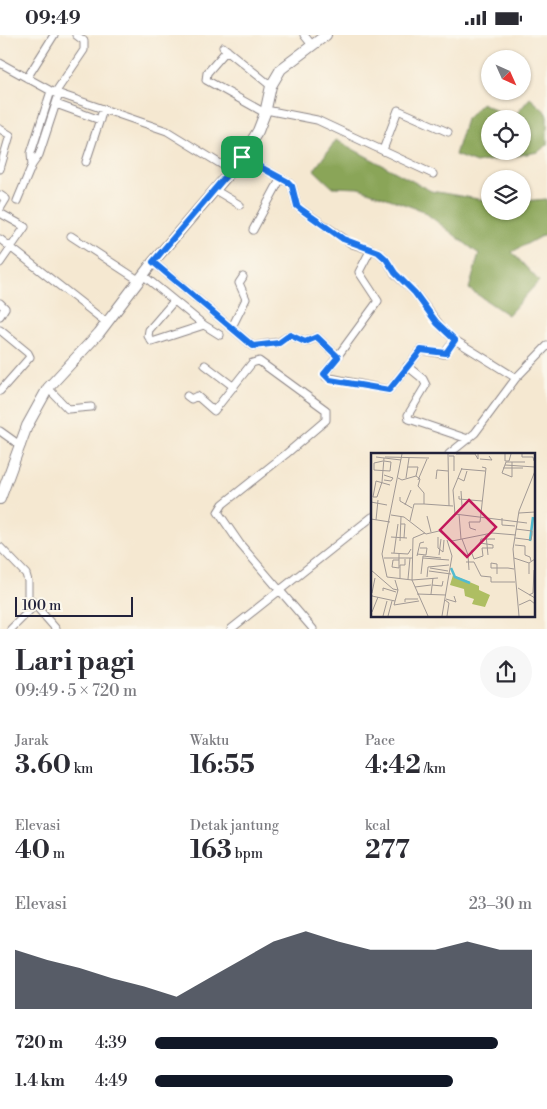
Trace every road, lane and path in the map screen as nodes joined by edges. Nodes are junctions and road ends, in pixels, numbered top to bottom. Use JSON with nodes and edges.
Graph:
{"nodes":[{"id":1,"x":54,"y":35,"type":"edge"},
{"id":2,"x":76,"y":35,"type":"edge"},
{"id":3,"x":304,"y":35,"type":"edge"},
{"id":4,"x":326,"y":35,"type":"edge"},
{"id":5,"x":312,"y":45,"type":"junction"},
{"id":6,"x":0,"y":63,"type":"edge"},
{"id":7,"x":26,"y":78,"type":"junction"},
{"id":8,"x":271,"y":86,"type":"junction"},
{"id":9,"x":55,"y":93,"type":"junction"},
{"id":10,"x":56,"y":104,"type":"junction"},
{"id":11,"x":103,"y":110,"type":"junction"},
{"id":12,"x":265,"y":111,"type":"junction"},
{"id":13,"x":100,"y":120,"type":"junction"},
{"id":14,"x":0,"y":129,"type":"edge"},
{"id":15,"x":448,"y":132,"type":"dead end"},
{"id":16,"x":382,"y":150,"type":"junction"},
{"id":17,"x":242,"y":157,"type":"junction"},
{"id":18,"x":86,"y":162,"type":"dead end"},
{"id":19,"x":32,"y":165,"type":"junction"},
{"id":20,"x":0,"y":169,"type":"edge"},
{"id":21,"x":232,"y":171,"type":"junction"},
{"id":22,"x":433,"y":174,"type":"dead end"},
{"id":23,"x":280,"y":178,"type":"junction"},
{"id":24,"x":215,"y":190,"type":"junction"},
{"id":25,"x":0,"y":195,"type":"edge"},
{"id":26,"x":17,"y":201,"type":"dead end"},
{"id":27,"x":240,"y":205,"type":"dead end"},
{"id":28,"x":0,"y":211,"type":"edge"},
{"id":29,"x":253,"y":230,"type":"dead end"},
{"id":30,"x":71,"y":236,"type":"dead end"},
{"id":31,"x":0,"y":239,"type":"edge"},
{"id":32,"x":12,"y":246,"type":"junction"},
{"id":33,"x":370,"y":249,"type":"junction"},
{"id":34,"x":153,"y":262,"type":"junction"},
{"id":35,"x":0,"y":263,"type":"edge"},
{"id":36,"x":243,"y":277,"type":"dead end"},
{"id":37,"x":142,"y":278,"type":"junction"},
{"id":38,"x":174,"y":301,"type":"junction"},
{"id":39,"x":0,"y":303,"type":"edge"},
{"id":40,"x":0,"y":316,"type":"edge"},
{"id":41,"x":107,"y":323,"type":"junction"},
{"id":42,"x":204,"y":325,"type":"junction"},
{"id":43,"x":232,"y":327,"type":"junction"},
{"id":44,"x":0,"y":331,"type":"edge"},
{"id":45,"x":220,"y":335,"type":"dead end"},
{"id":46,"x":455,"y":340,"type":"junction"},
{"id":47,"x":547,"y":345,"type":"edge"},
{"id":48,"x":256,"y":347,"type":"junction"},
{"id":49,"x":338,"y":357,"type":"junction"},
{"id":50,"x":255,"y":361,"type":"junction"},
{"id":51,"x":205,"y":365,"type":"dead end"},
{"id":52,"x":407,"y":366,"type":"junction"},
{"id":53,"x":516,"y":378,"type":"junction"},
{"id":54,"x":234,"y":387,"type":"junction"},
{"id":55,"x":48,"y":388,"type":"junction"},
{"id":56,"x":0,"y":391,"type":"edge"},
{"id":57,"x":187,"y":396,"type":"dead end"},
{"id":58,"x":91,"y":407,"type":"dead end"},
{"id":59,"x":0,"y":431,"type":"edge"},
{"id":60,"x":468,"y":439,"type":"junction"},
{"id":61,"x":21,"y":446,"type":"junction"},
{"id":62,"x":450,"y":453,"type":"edge"},
{"id":63,"x":0,"y":499,"type":"edge"},
{"id":64,"x":371,"y":518,"type":"edge"},
{"id":65,"x":0,"y":547,"type":"edge"},
{"id":66,"x":280,"y":589,"type":"junction"},
{"id":67,"x":35,"y":605,"type":"junction"},
{"id":68,"x":11,"y":629,"type":"edge"},
{"id":69,"x":56,"y":629,"type":"edge"},
{"id":70,"x":231,"y":629,"type":"edge"},
{"id":71,"x":313,"y":629,"type":"edge"}],
"edges":[{"from":1,"to":7,"type":"street"},
{"from":2,"to":9,"type":"street"},
{"from":3,"to":5,"type":"street"},
{"from":4,"to":5,"type":"main road"},
{"from":5,"to":8,"type":"main road"},
{"from":6,"to":7,"type":"street"},
{"from":7,"to":9,"type":"street"},
{"from":8,"to":12,"type":"main road"},
{"from":8,"to":12,"type":"street"},
{"from":9,"to":10,"type":"street"},
{"from":9,"to":11,"type":"street"},
{"from":9,"to":19,"type":"street"},
{"from":10,"to":13,"type":"street"},
{"from":10,"to":19,"type":"street"},
{"from":11,"to":13,"type":"street"},
{"from":11,"to":21,"type":"street"},
{"from":12,"to":16,"type":"street"},
{"from":12,"to":17,"type":"main road"},
{"from":13,"to":18,"type":"street"},
{"from":14,"to":20,"type":"street"},
{"from":15,"to":16,"type":"street"},
{"from":16,"to":22,"type":"street"},
{"from":17,"to":21,"type":"main road"},
{"from":17,"to":23,"type":"street"},
{"from":19,"to":26,"type":"street"},
{"from":21,"to":24,"type":"main road"},
{"from":23,"to":29,"type":"street"},
{"from":23,"to":33,"type":"street"},
{"from":24,"to":27,"type":"street"},
{"from":24,"to":34,"type":"main road"},
{"from":25,"to":28,"type":"street"},
{"from":28,"to":32,"type":"street"},
{"from":30,"to":37,"type":"street"},
{"from":31,"to":32,"type":"street"},
{"from":32,"to":35,"type":"street"},
{"from":32,"to":41,"type":"street"},
{"from":33,"to":46,"type":"street"},
{"from":33,"to":49,"type":"street"},
{"from":34,"to":37,"type":"main road"},
{"from":34,"to":43,"type":"street"},
{"from":36,"to":43,"type":"street"},
{"from":37,"to":38,"type":"street"},
{"from":37,"to":41,"type":"main road"},
{"from":38,"to":42,"type":"street"},
{"from":38,"to":42,"type":"street"},
{"from":39,"to":40,"type":"street"},
{"from":41,"to":55,"type":"main road"},
{"from":42,"to":45,"type":"street"},
{"from":43,"to":48,"type":"street"},
{"from":44,"to":56,"type":"street"},
{"from":46,"to":52,"type":"street"},
{"from":46,"to":53,"type":"street"},
{"from":47,"to":53,"type":"street"},
{"from":48,"to":49,"type":"street"},
{"from":48,"to":50,"type":"street"},
{"from":49,"to":52,"type":"street"},
{"from":50,"to":54,"type":"street"},
{"from":50,"to":66,"type":"street"},
{"from":51,"to":54,"type":"street"},
{"from":52,"to":60,"type":"street"},
{"from":53,"to":60,"type":"street"},
{"from":54,"to":57,"type":"street"},
{"from":55,"to":58,"type":"street"},
{"from":55,"to":61,"type":"main road"},
{"from":59,"to":61,"type":"street"},
{"from":60,"to":62,"type":"street"},
{"from":61,"to":63,"type":"main road"},
{"from":64,"to":66,"type":"street"},
{"from":65,"to":67,"type":"street"},
{"from":66,"to":70,"type":"street"},
{"from":66,"to":71,"type":"street"},
{"from":67,"to":68,"type":"street"},
{"from":67,"to":69,"type":"street"}]}
